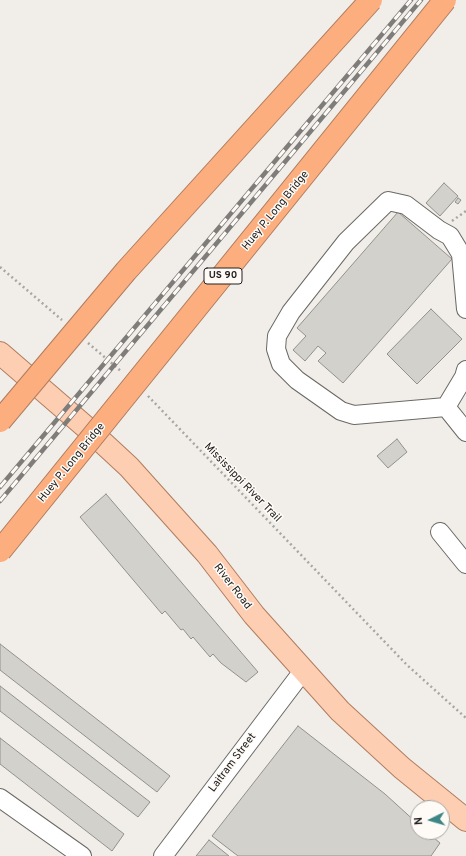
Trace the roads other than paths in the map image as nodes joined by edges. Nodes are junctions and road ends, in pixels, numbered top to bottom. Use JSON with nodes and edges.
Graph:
{"nodes":[{"id":1,"x":371,"y":0,"type":"edge"},
{"id":2,"x":445,"y":0,"type":"edge"},
{"id":3,"x":466,"y":309,"type":"edge"},
{"id":4,"x":0,"y":353,"type":"edge"},
{"id":5,"x":466,"y":370,"type":"edge"},
{"id":6,"x":446,"y":407,"type":"junction"},
{"id":7,"x":0,"y":421,"type":"edge"},
{"id":8,"x":466,"y":432,"type":"edge"},
{"id":9,"x":440,"y":532,"type":"dead end"},
{"id":10,"x":0,"y":551,"type":"edge"},
{"id":11,"x":466,"y":564,"type":"edge"},
{"id":12,"x":303,"y":671,"type":"junction"},
{"id":13,"x":0,"y":798,"type":"edge"},
{"id":14,"x":466,"y":820,"type":"edge"},
{"id":15,"x":82,"y":856,"type":"edge"},
{"id":16,"x":163,"y":856,"type":"edge"}],
"edges":[{"from":1,"to":7,"type":"highway","bridge":true},
{"from":2,"to":10,"type":"highway","name":"Huey P. Long Bridge","number":"US 90","bridge":true},
{"from":3,"to":6,"type":"street"},
{"from":4,"to":12,"type":"main road","name":"River Road"},
{"from":5,"to":6,"type":"street"},
{"from":6,"to":8,"type":"street"},
{"from":9,"to":11,"type":"street"},
{"from":12,"to":14,"type":"main road","name":"River Road"},
{"from":12,"to":16,"type":"street","name":"Laitram Street"},
{"from":13,"to":15,"type":"street"}]}
